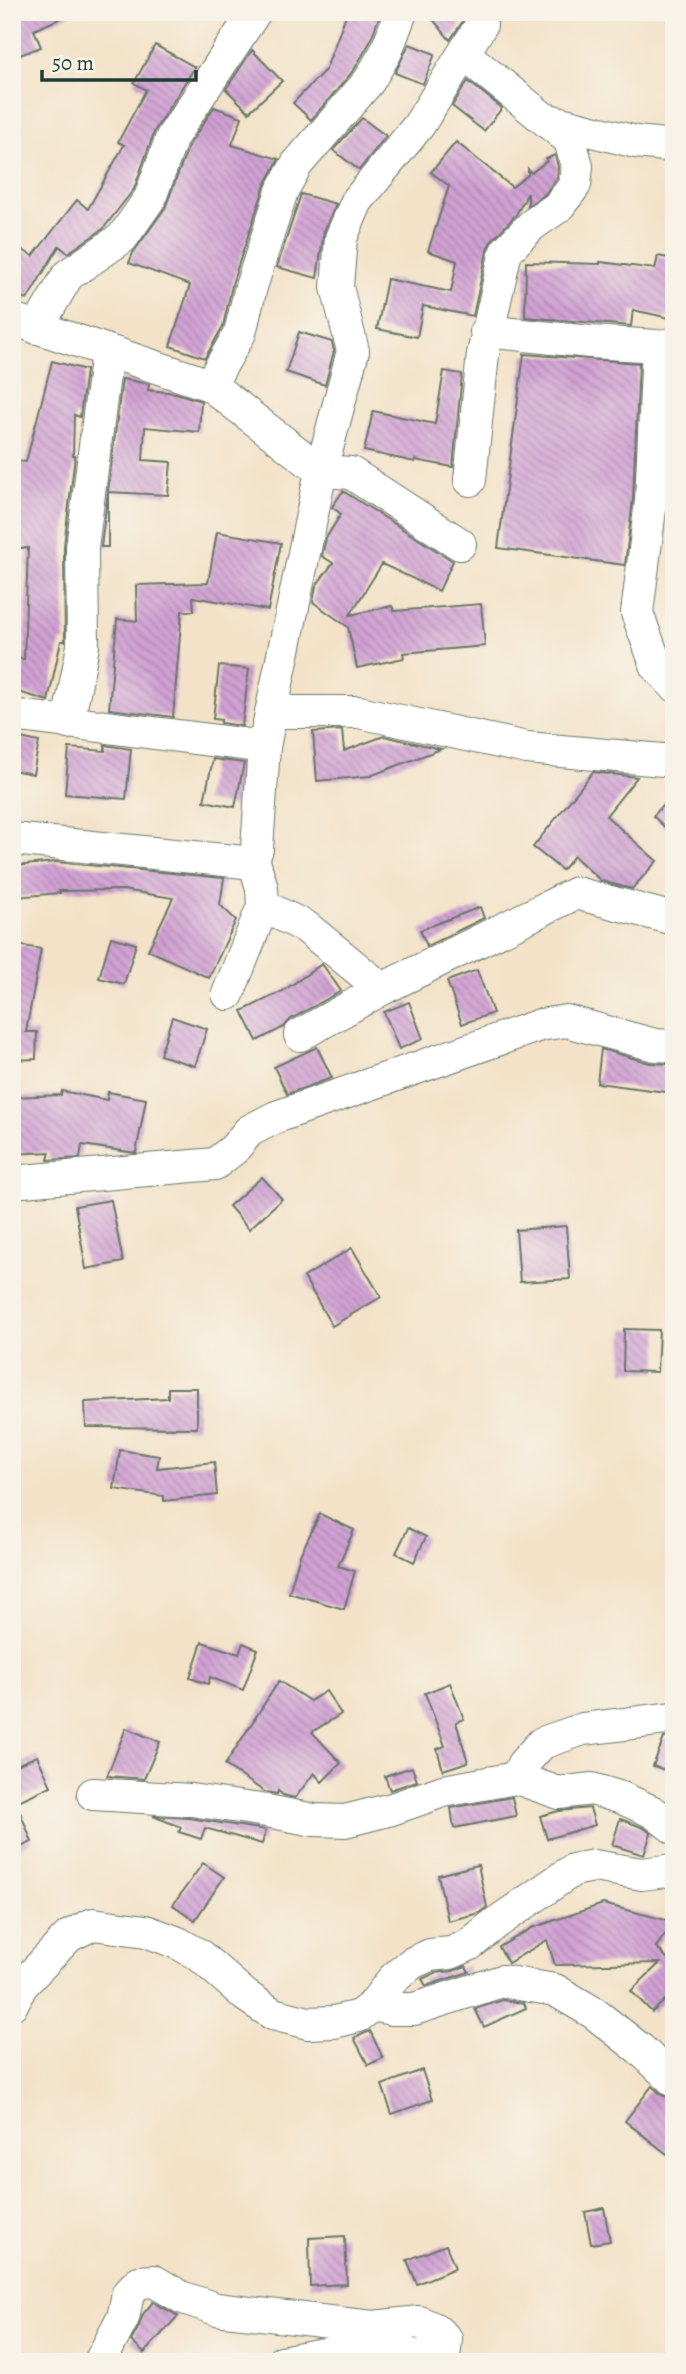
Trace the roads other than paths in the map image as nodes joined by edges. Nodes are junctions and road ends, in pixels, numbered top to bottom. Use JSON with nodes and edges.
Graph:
{"nodes":[{"id":1,"x":255,"y":12,"type":"edge"},
{"id":2,"x":401,"y":12,"type":"edge"},
{"id":3,"x":481,"y":25,"type":"dead end"},
{"id":4,"x":464,"y":54,"type":"junction"},
{"id":5,"x":540,"y":118,"type":"junction"},
{"id":6,"x":674,"y":146,"type":"edge"},
{"id":7,"x":25,"y":323,"type":"edge"},
{"id":8,"x":486,"y":331,"type":"junction"},
{"id":9,"x":666,"y":345,"type":"edge"},
{"id":10,"x":107,"y":352,"type":"junction"},
{"id":11,"x":210,"y":385,"type":"junction"},
{"id":12,"x":321,"y":471,"type":"junction"},
{"id":13,"x":470,"y":480,"type":"dead end"},
{"id":14,"x":460,"y":544,"type":"dead end"},
{"id":15,"x":674,"y":685,"type":"edge"},
{"id":16,"x":271,"y":712,"type":"junction"},
{"id":17,"x":12,"y":715,"type":"edge"},
{"id":18,"x":68,"y":723,"type":"junction"},
{"id":19,"x":264,"y":747,"type":"junction"},
{"id":20,"x":674,"y":761,"type":"edge"},
{"id":21,"x":12,"y":839,"type":"edge"},
{"id":22,"x":253,"y":858,"type":"junction"},
{"id":23,"x":263,"y":906,"type":"junction"},
{"id":24,"x":674,"y":919,"type":"edge"},
{"id":25,"x":382,"y":989,"type":"junction"},
{"id":26,"x":228,"y":994,"type":"dead end"},
{"id":27,"x":300,"y":1035,"type":"dead end"},
{"id":28,"x":674,"y":1046,"type":"edge"},
{"id":29,"x":12,"y":1182,"type":"edge"},
{"id":30,"x":674,"y":1718,"type":"edge"},
{"id":31,"x":516,"y":1778,"type":"junction"},
{"id":32,"x":93,"y":1794,"type":"dead end"},
{"id":33,"x":674,"y":1828,"type":"edge"},
{"id":34,"x":674,"y":1870,"type":"edge"},
{"id":35,"x":16,"y":1992,"type":"edge"},
{"id":36,"x":373,"y":2005,"type":"junction"},
{"id":37,"x":674,"y":2081,"type":"edge"},
{"id":38,"x":100,"y":2362,"type":"edge"},
{"id":39,"x":282,"y":2362,"type":"edge"}],
"edges":[{"from":1,"to":7,"type":"street"},
{"from":2,"to":11,"type":"street"},
{"from":3,"to":4,"type":"street"},
{"from":4,"to":5,"type":"street"},
{"from":4,"to":12,"type":"street"},
{"from":5,"to":6,"type":"street"},
{"from":5,"to":8,"type":"street"},
{"from":7,"to":10,"type":"street"},
{"from":8,"to":9,"type":"street"},
{"from":8,"to":13,"type":"street"},
{"from":9,"to":15,"type":"street"},
{"from":10,"to":11,"type":"street"},
{"from":10,"to":18,"type":"street"},
{"from":11,"to":12,"type":"street"},
{"from":12,"to":14,"type":"street"},
{"from":12,"to":16,"type":"street"},
{"from":16,"to":19,"type":"street"},
{"from":16,"to":20,"type":"street"},
{"from":17,"to":18,"type":"street"},
{"from":18,"to":19,"type":"street"},
{"from":19,"to":22,"type":"street"},
{"from":21,"to":22,"type":"street"},
{"from":22,"to":23,"type":"street"},
{"from":23,"to":25,"type":"street"},
{"from":23,"to":26,"type":"street"},
{"from":24,"to":25,"type":"street"},
{"from":25,"to":27,"type":"street"},
{"from":28,"to":29,"type":"street"},
{"from":30,"to":31,"type":"street"},
{"from":31,"to":32,"type":"street"},
{"from":31,"to":33,"type":"street"},
{"from":34,"to":36,"type":"street"},
{"from":35,"to":36,"type":"street"},
{"from":36,"to":37,"type":"street"},
{"from":38,"to":39,"type":"street"}]}
